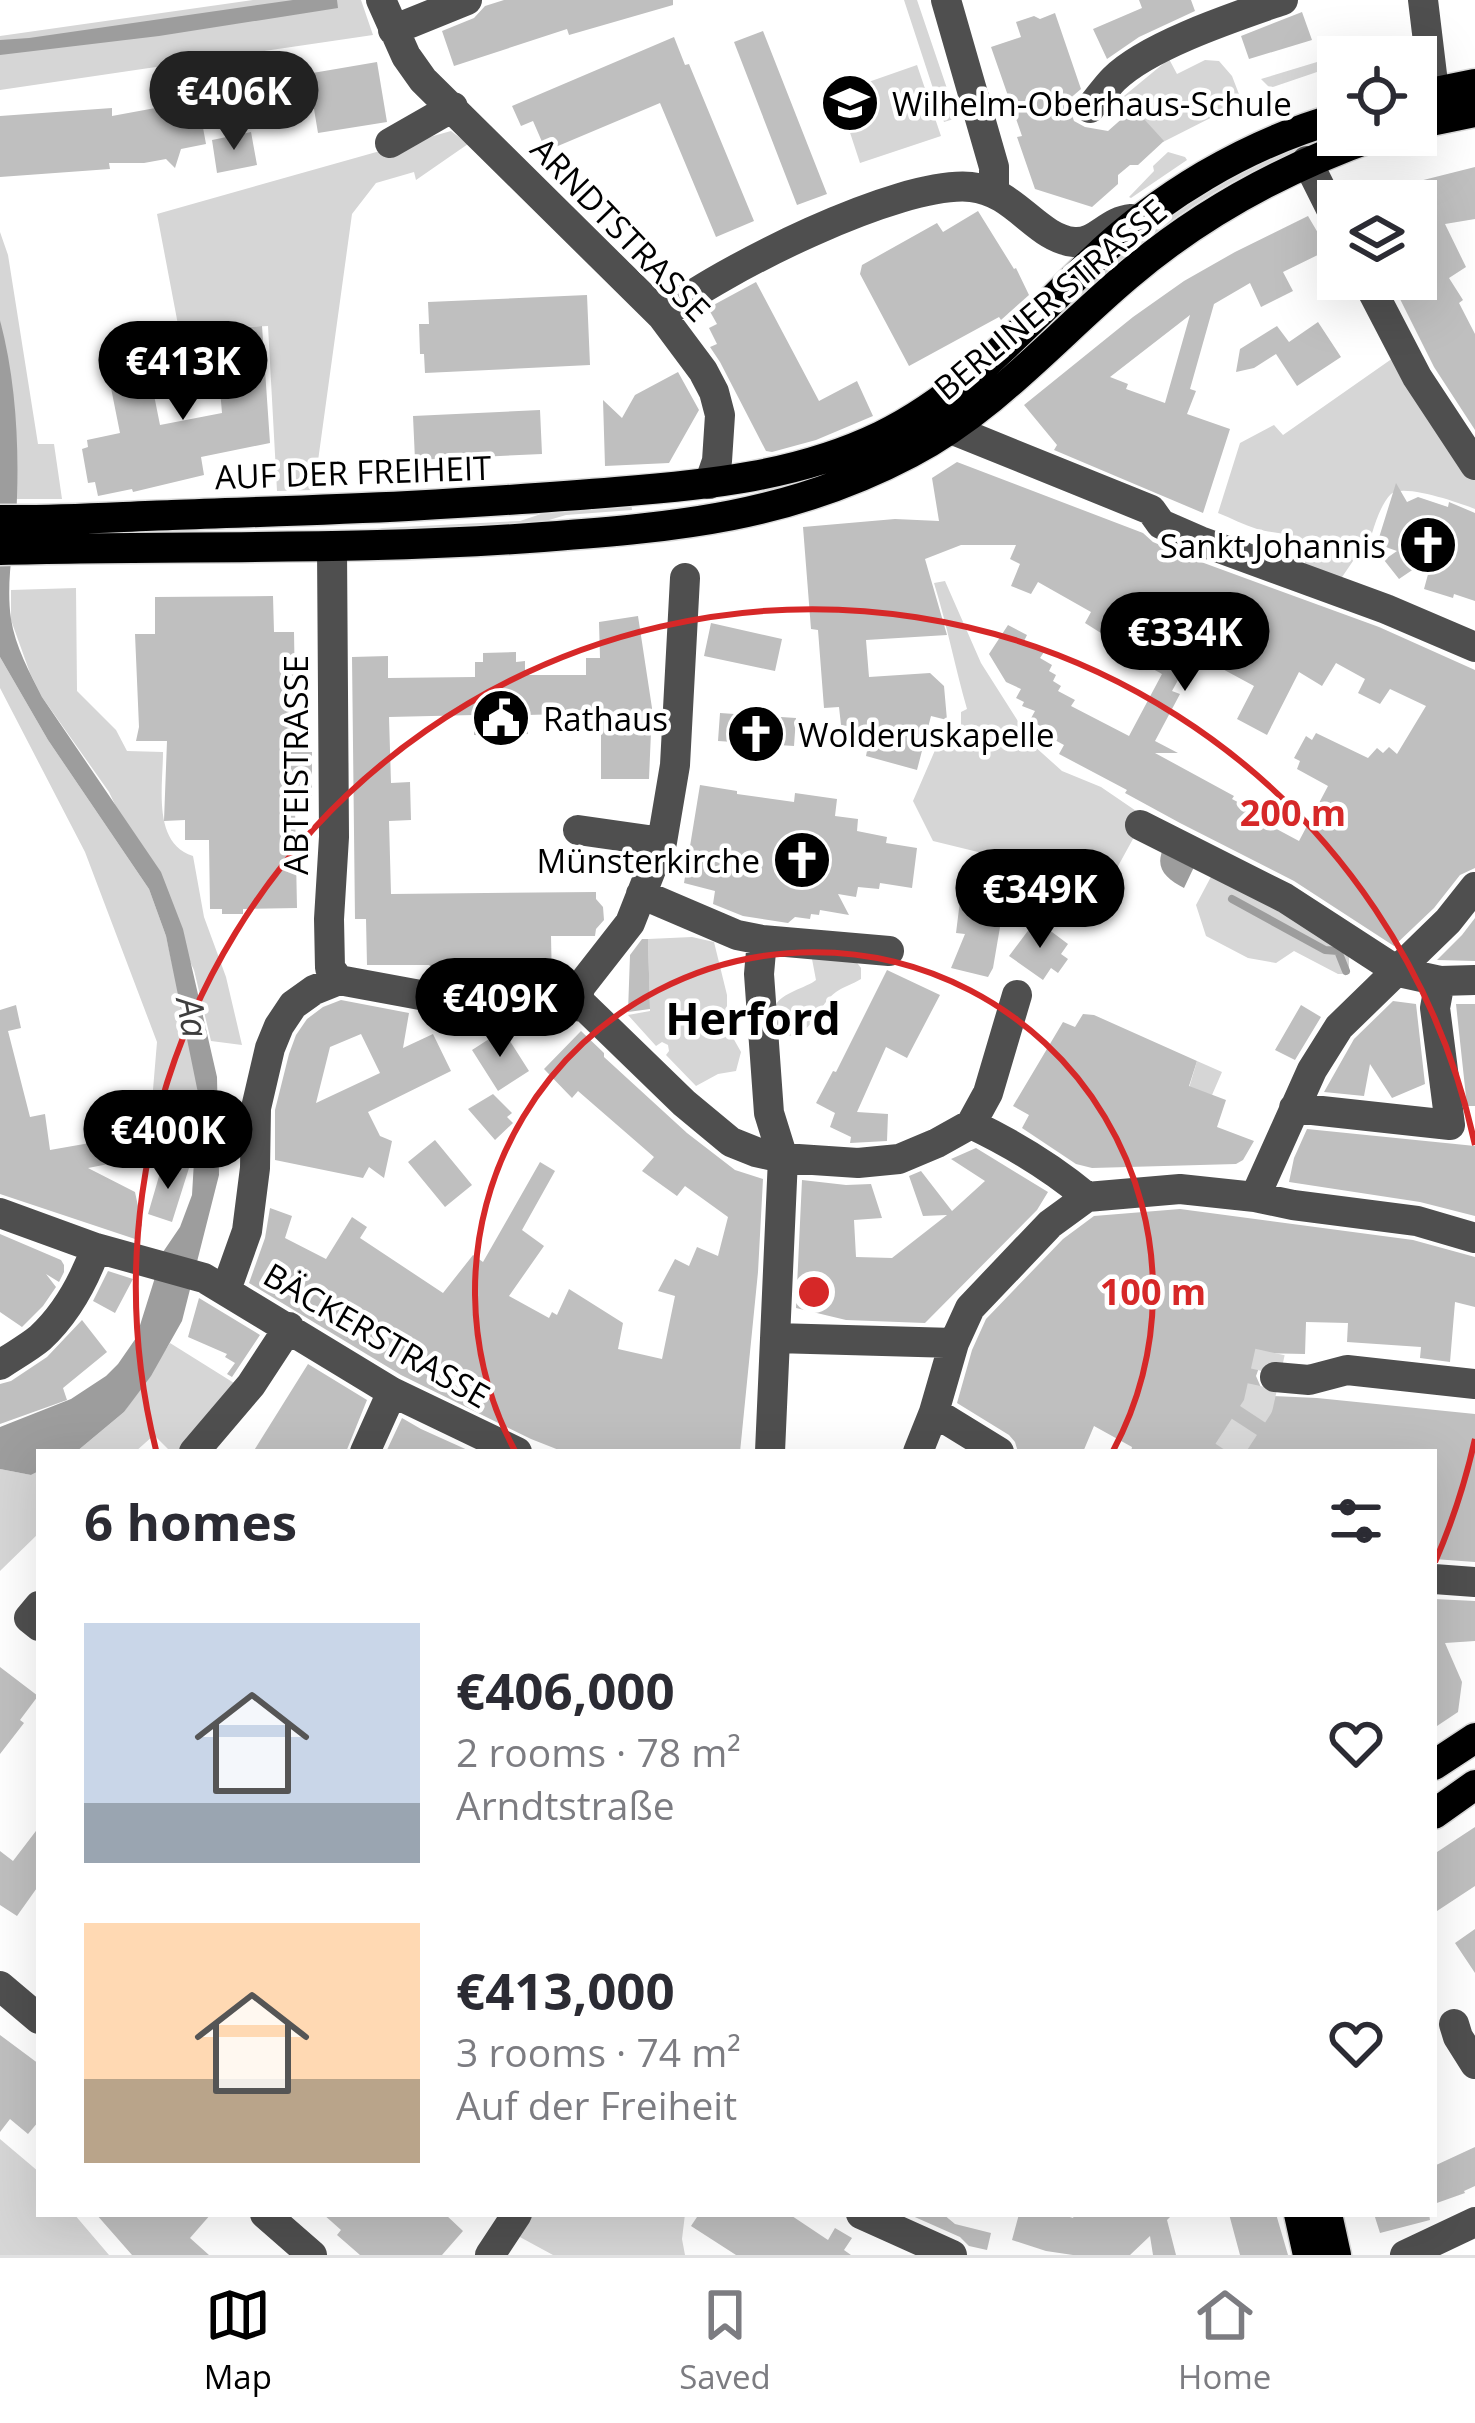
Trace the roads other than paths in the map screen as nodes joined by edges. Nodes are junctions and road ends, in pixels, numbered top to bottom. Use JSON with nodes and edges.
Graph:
{"nodes":[{"id":1,"x":381,"y":0,"type":"edge"},
{"id":2,"x":467,"y":0,"type":"edge"},
{"id":3,"x":946,"y":0,"type":"edge"},
{"id":4,"x":1283,"y":0,"type":"edge"},
{"id":5,"x":1423,"y":0,"type":"edge"},
{"id":6,"x":393,"y":30,"type":"junction"},
{"id":7,"x":1424,"y":36,"type":"edge"},
{"id":8,"x":1475,"y":84,"type":"edge"},
{"id":9,"x":1437,"y":91,"type":"edge"},
{"id":10,"x":453,"y":107,"type":"junction"},
{"id":11,"x":1090,"y":108,"type":"dead end"},
{"id":12,"x":1475,"y":112,"type":"edge"},
{"id":13,"x":1437,"y":120,"type":"edge"},
{"id":14,"x":1317,"y":125,"type":"edge"},
{"id":15,"x":390,"y":143,"type":"dead end"},
{"id":16,"x":1321,"y":156,"type":"edge"},
{"id":17,"x":1307,"y":161,"type":"junction"},
{"id":18,"x":1317,"y":181,"type":"edge"},
{"id":19,"x":994,"y":192,"type":"junction"},
{"id":20,"x":1142,"y":218,"type":"junction"},
{"id":21,"x":1377,"y":300,"type":"edge"},
{"id":22,"x":662,"y":316,"type":"junction"},
{"id":23,"x":951,"y":429,"type":"junction"},
{"id":24,"x":1471,"y":449,"type":"edge"},
{"id":25,"x":710,"y":484,"type":"junction"},
{"id":26,"x":333,"y":510,"type":"junction"},
{"id":27,"x":0,"y":520,"type":"edge"},
{"id":28,"x":694,"y":524,"type":"junction"},
{"id":29,"x":38,"y":534,"type":"junction"},
{"id":30,"x":332,"y":548,"type":"junction"},
{"id":31,"x":0,"y":550,"type":"edge"},
{"id":32,"x":685,"y":578,"type":"dead end"},
{"id":33,"x":1463,"y":641,"type":"edge"},
{"id":34,"x":1140,"y":825,"type":"dead end"},
{"id":35,"x":592,"y":831,"type":"dead end"},
{"id":36,"x":662,"y":842,"type":"junction"},
{"id":37,"x":1475,"y":886,"type":"edge"},
{"id":38,"x":641,"y":894,"type":"junction"},
{"id":39,"x":762,"y":940,"type":"junction"},
{"id":40,"x":889,"y":951,"type":"dead end"},
{"id":41,"x":1399,"y":972,"type":"junction"},
{"id":42,"x":339,"y":980,"type":"junction"},
{"id":43,"x":1475,"y":980,"type":"edge"},
{"id":44,"x":1440,"y":981,"type":"junction"},
{"id":45,"x":1016,"y":995,"type":"dead end"},
{"id":46,"x":577,"y":1005,"type":"junction"},
{"id":47,"x":1294,"y":1108,"type":"junction"},
{"id":48,"x":971,"y":1124,"type":"junction"},
{"id":49,"x":783,"y":1158,"type":"junction"},
{"id":50,"x":1087,"y":1197,"type":"junction"},
{"id":51,"x":1255,"y":1197,"type":"junction"},
{"id":52,"x":0,"y":1213,"type":"edge"},
{"id":53,"x":1475,"y":1238,"type":"edge"},
{"id":54,"x":96,"y":1248,"type":"junction"},
{"id":55,"x":215,"y":1284,"type":"junction"},
{"id":56,"x":775,"y":1322,"type":"junction"},
{"id":57,"x":289,"y":1327,"type":"junction"},
{"id":58,"x":954,"y":1343,"type":"junction"},
{"id":59,"x":0,"y":1365,"type":"edge"},
{"id":60,"x":1275,"y":1377,"type":"dead end"},
{"id":61,"x":1475,"y":1384,"type":"edge"},
{"id":62,"x":392,"y":1392,"type":"junction"},
{"id":63,"x":934,"y":1412,"type":"junction"},
{"id":64,"x":197,"y":1449,"type":"edge"},
{"id":65,"x":365,"y":1449,"type":"edge"},
{"id":66,"x":511,"y":1449,"type":"edge"},
{"id":67,"x":770,"y":1449,"type":"edge"},
{"id":68,"x":919,"y":1449,"type":"edge"},
{"id":69,"x":994,"y":1449,"type":"edge"},
{"id":70,"x":1437,"y":1579,"type":"edge"},
{"id":71,"x":1475,"y":1582,"type":"edge"},
{"id":72,"x":1475,"y":1738,"type":"edge"},
{"id":73,"x":1437,"y":1764,"type":"edge"},
{"id":74,"x":1475,"y":1785,"type":"edge"},
{"id":75,"x":1437,"y":1812,"type":"edge"},
{"id":76,"x":0,"y":1986,"type":"edge"},
{"id":77,"x":36,"y":2016,"type":"edge"},
{"id":78,"x":1454,"y":2024,"type":"dead end"},
{"id":79,"x":1475,"y":2064,"type":"edge"},
{"id":80,"x":268,"y":2217,"type":"edge"},
{"id":81,"x":515,"y":2217,"type":"edge"},
{"id":82,"x":873,"y":2217,"type":"edge"},
{"id":83,"x":1300,"y":2217,"type":"edge"},
{"id":84,"x":1328,"y":2217,"type":"edge"},
{"id":85,"x":1475,"y":2222,"type":"edge"},
{"id":86,"x":312,"y":2255,"type":"edge"},
{"id":87,"x":490,"y":2255,"type":"edge"},
{"id":88,"x":952,"y":2255,"type":"edge"},
{"id":89,"x":1308,"y":2255,"type":"edge"},
{"id":90,"x":1336,"y":2255,"type":"edge"},
{"id":91,"x":1405,"y":2255,"type":"edge"}],
"edges":[{"from":1,"to":6,"type":"street","name":"ARNDTSTRASSE"},
{"from":2,"to":6,"type":"street"},
{"from":3,"to":19,"type":"street"},
{"from":4,"to":11,"type":"street"},
{"from":5,"to":7,"type":"street"},
{"from":6,"to":10,"type":"street","name":"ARNDTSTRASSE"},
{"from":8,"to":9,"type":"main road"},
{"from":10,"to":15,"type":"street"},
{"from":10,"to":22,"type":"street","name":"ARNDTSTRASSE"},
{"from":12,"to":13,"type":"main road"},
{"from":14,"to":20,"type":"main road","name":"BERLINER STRASSE"},
{"from":16,"to":17,"type":"main road","name":"BERLINER STRASSE"},
{"from":17,"to":18,"type":"street"},
{"from":17,"to":23,"type":"main road","name":"BERLINER STRASSE"},
{"from":19,"to":20,"type":"street"},
{"from":19,"to":22,"type":"street"},
{"from":20,"to":25,"type":"main road","name":"BERLINER STRASSE"},
{"from":21,"to":24,"type":"street"},
{"from":22,"to":25,"type":"street","name":"ARNDTSTRASSE"},
{"from":23,"to":28,"type":"main road","name":"BERLINER STRASSE"},
{"from":23,"to":33,"type":"street"},
{"from":25,"to":26,"type":"main road","name":"AUF DER FREIHEIT"},
{"from":25,"to":28,"type":"main road"},
{"from":26,"to":29,"type":"main road","name":"AUF DER FREIHEIT"},
{"from":26,"to":30,"type":"main road"},
{"from":27,"to":29,"type":"main road","name":"AUF DER FREIHEIT"},
{"from":28,"to":30,"type":"main road","name":"AUF DER FREIHEIT"},
{"from":29,"to":30,"type":"main road","name":"AUF DER FREIHEIT"},
{"from":29,"to":31,"type":"main road","name":"AUF DER FREIHEIT"},
{"from":30,"to":42,"type":"street","name":"ABTEISTRASSE"},
{"from":32,"to":36,"type":"street"},
{"from":34,"to":41,"type":"street"},
{"from":35,"to":36,"type":"street"},
{"from":36,"to":38,"type":"street"},
{"from":37,"to":41,"type":"street"},
{"from":38,"to":39,"type":"street"},
{"from":38,"to":46,"type":"street"},
{"from":39,"to":40,"type":"street"},
{"from":39,"to":49,"type":"street"},
{"from":41,"to":44,"type":"street"},
{"from":41,"to":47,"type":"street"},
{"from":42,"to":46,"type":"street"},
{"from":42,"to":55,"type":"street"},
{"from":43,"to":44,"type":"street"},
{"from":44,"to":47,"type":"street"},
{"from":45,"to":48,"type":"street"},
{"from":46,"to":49,"type":"street"},
{"from":47,"to":51,"type":"street"},
{"from":48,"to":49,"type":"street"},
{"from":48,"to":50,"type":"street"},
{"from":49,"to":56,"type":"street"},
{"from":50,"to":51,"type":"street"},
{"from":50,"to":58,"type":"street"},
{"from":51,"to":53,"type":"street"},
{"from":52,"to":54,"type":"street","name":"BÄCKERSTRASSE"},
{"from":54,"to":55,"type":"street","name":"BÄCKERSTRASSE"},
{"from":54,"to":59,"type":"street"},
{"from":55,"to":57,"type":"street","name":"BÄCKERSTRASSE"},
{"from":56,"to":58,"type":"street"},
{"from":56,"to":67,"type":"street"},
{"from":57,"to":62,"type":"street","name":"BÄCKERSTRASSE"},
{"from":57,"to":64,"type":"street"},
{"from":58,"to":63,"type":"street"},
{"from":60,"to":61,"type":"street"},
{"from":62,"to":65,"type":"street"},
{"from":62,"to":66,"type":"street","name":"BÄCKERSTRASSE"},
{"from":63,"to":68,"type":"street"},
{"from":63,"to":69,"type":"street"},
{"from":70,"to":71,"type":"street"},
{"from":72,"to":73,"type":"main road"},
{"from":74,"to":75,"type":"main road"},
{"from":76,"to":77,"type":"street"},
{"from":78,"to":79,"type":"street"},
{"from":80,"to":86,"type":"street"},
{"from":81,"to":87,"type":"street"},
{"from":82,"to":88,"type":"street"},
{"from":83,"to":89,"type":"main road"},
{"from":84,"to":90,"type":"main road"},
{"from":85,"to":91,"type":"street"}]}
